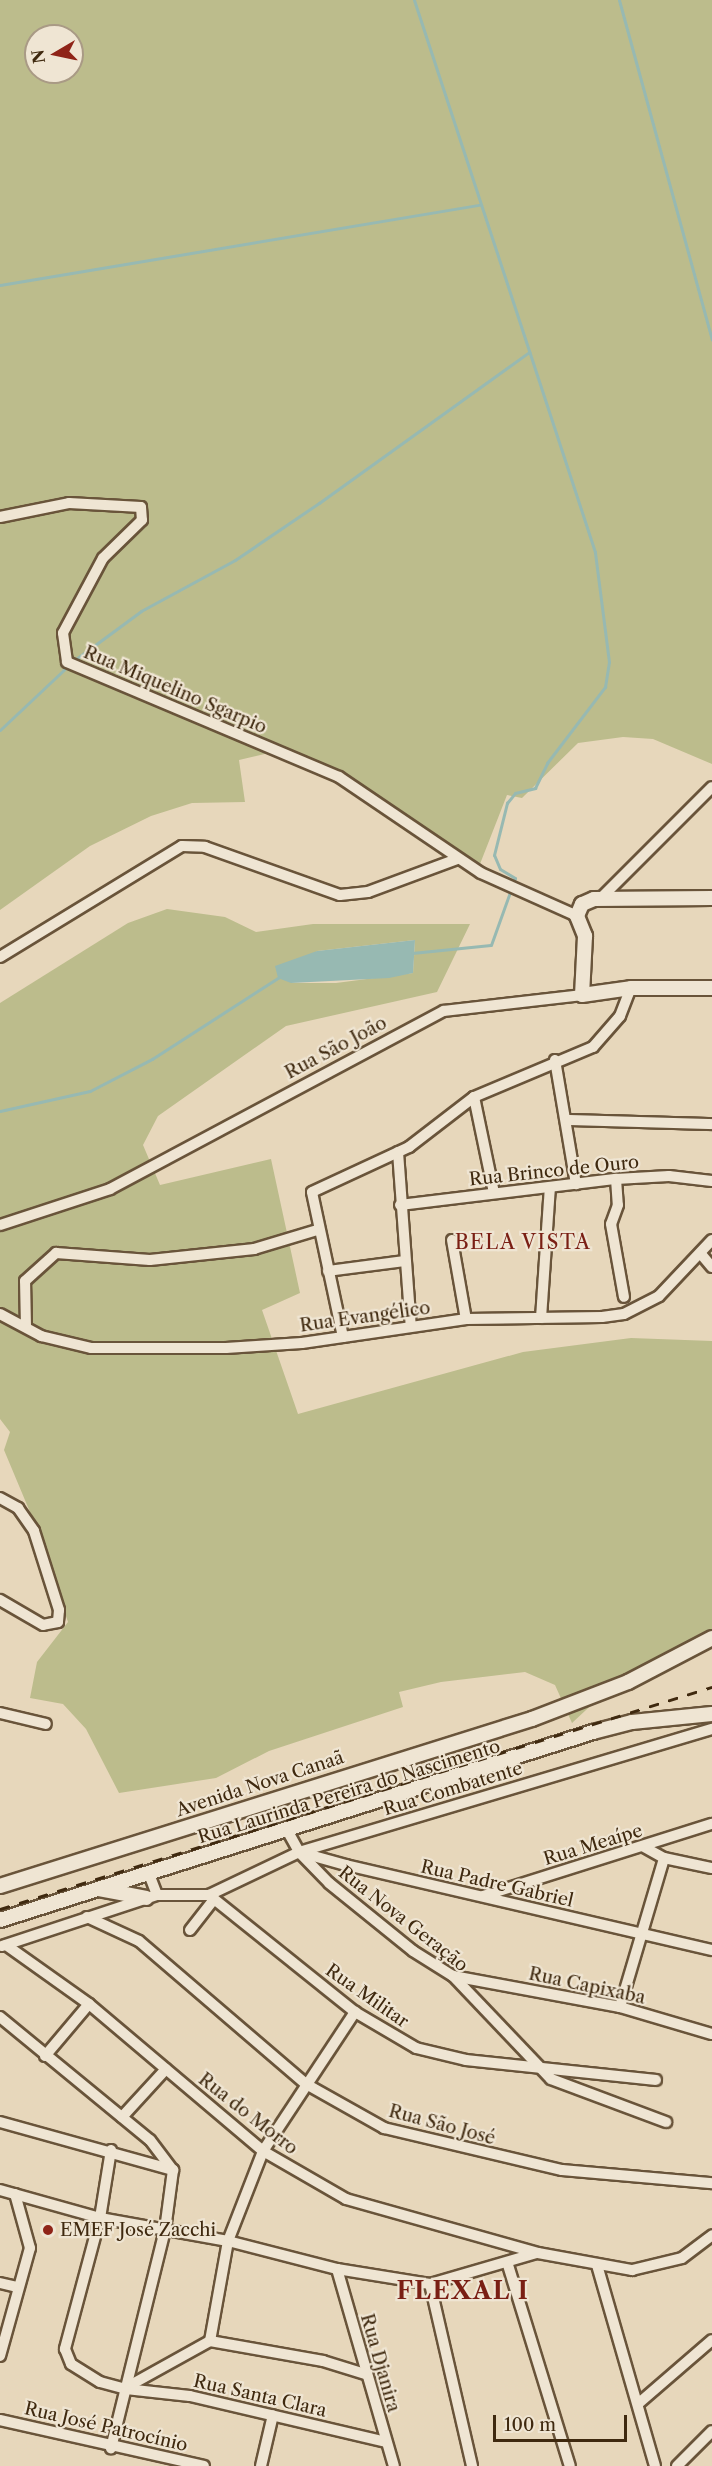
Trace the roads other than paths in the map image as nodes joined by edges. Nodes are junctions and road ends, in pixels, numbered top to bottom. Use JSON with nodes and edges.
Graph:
{"nodes":[{"id":1,"x":0,"y":517,"type":"edge"},
{"id":2,"x":712,"y":787,"type":"edge"},
{"id":3,"x":457,"y":859,"type":"junction"},
{"id":4,"x":712,"y":898,"type":"edge"},
{"id":5,"x":600,"y":899,"type":"junction"},
{"id":6,"x":577,"y":916,"type":"junction"},
{"id":7,"x":0,"y":957,"type":"edge"},
{"id":8,"x":631,"y":988,"type":"junction"},
{"id":9,"x":712,"y":988,"type":"edge"},
{"id":10,"x":582,"y":995,"type":"junction"},
{"id":11,"x":555,"y":1060,"type":"junction"},
{"id":12,"x":474,"y":1097,"type":"junction"},
{"id":13,"x":566,"y":1120,"type":"junction"},
{"id":14,"x":712,"y":1124,"type":"edge"},
{"id":15,"x":398,"y":1152,"type":"junction"},
{"id":16,"x":616,"y":1179,"type":"junction"},
{"id":17,"x":712,"y":1181,"type":"edge"},
{"id":18,"x":576,"y":1184,"type":"junction"},
{"id":19,"x":550,"y":1187,"type":"junction"},
{"id":20,"x":494,"y":1193,"type":"junction"},
{"id":21,"x":400,"y":1205,"type":"junction"},
{"id":22,"x":0,"y":1225,"type":"edge"},
{"id":23,"x":318,"y":1230,"type":"junction"},
{"id":24,"x":452,"y":1240,"type":"dead end"},
{"id":25,"x":712,"y":1240,"type":"edge"},
{"id":26,"x":701,"y":1254,"type":"junction"},
{"id":27,"x":405,"y":1261,"type":"junction"},
{"id":28,"x":712,"y":1267,"type":"edge"},
{"id":29,"x":327,"y":1271,"type":"junction"},
{"id":30,"x":624,"y":1298,"type":"dead end"},
{"id":31,"x":0,"y":1314,"type":"edge"},
{"id":32,"x":541,"y":1318,"type":"junction"},
{"id":33,"x":466,"y":1319,"type":"junction"},
{"id":34,"x":26,"y":1327,"type":"junction"},
{"id":35,"x":411,"y":1327,"type":"junction"},
{"id":36,"x":343,"y":1337,"type":"junction"},
{"id":37,"x":0,"y":1498,"type":"edge"},
{"id":38,"x":0,"y":1600,"type":"edge"},
{"id":39,"x":712,"y":1638,"type":"edge"},
{"id":40,"x":0,"y":1713,"type":"edge"},
{"id":41,"x":712,"y":1714,"type":"edge"},
{"id":42,"x":46,"y":1724,"type":"dead end"},
{"id":43,"x":712,"y":1729,"type":"edge"},
{"id":44,"x":712,"y":1824,"type":"edge"},
{"id":45,"x":287,"y":1830,"type":"junction"},
{"id":46,"x":644,"y":1847,"type":"junction"},
{"id":47,"x":299,"y":1851,"type":"junction"},
{"id":48,"x":664,"y":1858,"type":"junction"},
{"id":49,"x":712,"y":1868,"type":"edge"},
{"id":50,"x":149,"y":1874,"type":"junction"},
{"id":51,"x":0,"y":1886,"type":"edge"},
{"id":52,"x":99,"y":1889,"type":"junction"},
{"id":53,"x":483,"y":1896,"type":"junction"},
{"id":54,"x":151,"y":1897,"type":"junction"},
{"id":55,"x":211,"y":1897,"type":"junction"},
{"id":56,"x":87,"y":1917,"type":"junction"},
{"id":57,"x":0,"y":1920,"type":"edge"},
{"id":58,"x":190,"y":1930,"type":"dead end"},
{"id":59,"x":645,"y":1933,"type":"junction"},
{"id":60,"x":3,"y":1946,"type":"edge"},
{"id":61,"x":712,"y":1950,"type":"edge"},
{"id":62,"x":453,"y":1976,"type":"junction"},
{"id":63,"x":89,"y":2004,"type":"junction"},
{"id":64,"x":620,"y":2007,"type":"junction"},
{"id":65,"x":355,"y":2012,"type":"junction"},
{"id":66,"x":0,"y":2018,"type":"edge"},
{"id":67,"x":712,"y":2034,"type":"edge"},
{"id":68,"x":45,"y":2055,"type":"junction"},
{"id":69,"x":540,"y":2067,"type":"junction"},
{"id":70,"x":166,"y":2070,"type":"junction"},
{"id":71,"x":656,"y":2080,"type":"dead end"},
{"id":72,"x":306,"y":2084,"type":"junction"},
{"id":73,"x":122,"y":2117,"type":"junction"},
{"id":74,"x":0,"y":2122,"type":"edge"},
{"id":75,"x":666,"y":2122,"type":"dead end"},
{"id":76,"x":111,"y":2151,"type":"junction"},
{"id":77,"x":263,"y":2151,"type":"junction"},
{"id":78,"x":173,"y":2170,"type":"junction"},
{"id":79,"x":712,"y":2183,"type":"edge"},
{"id":80,"x":0,"y":2190,"type":"edge"},
{"id":81,"x":15,"y":2193,"type":"junction"},
{"id":82,"x":100,"y":2218,"type":"junction"},
{"id":83,"x":165,"y":2230,"type":"junction"},
{"id":84,"x":712,"y":2235,"type":"edge"},
{"id":85,"x":228,"y":2241,"type":"junction"},
{"id":86,"x":537,"y":2253,"type":"junction"},
{"id":87,"x":508,"y":2265,"type":"junction"},
{"id":88,"x":597,"y":2265,"type":"junction"},
{"id":89,"x":337,"y":2269,"type":"junction"},
{"id":90,"x":0,"y":2283,"type":"edge"},
{"id":91,"x":430,"y":2284,"type":"junction"},
{"id":92,"x":17,"y":2287,"type":"junction"},
{"id":93,"x":712,"y":2340,"type":"edge"},
{"id":94,"x":210,"y":2341,"type":"junction"},
{"id":95,"x":0,"y":2356,"type":"edge"},
{"id":96,"x":365,"y":2374,"type":"junction"},
{"id":97,"x":126,"y":2388,"type":"junction"},
{"id":98,"x":639,"y":2403,"type":"junction"},
{"id":99,"x":273,"y":2415,"type":"junction"},
{"id":100,"x":0,"y":2420,"type":"edge"},
{"id":101,"x":712,"y":2431,"type":"edge"},
{"id":102,"x":386,"y":2442,"type":"junction"},
{"id":103,"x":111,"y":2448,"type":"junction"},
{"id":104,"x":204,"y":2466,"type":"edge"},
{"id":105,"x":261,"y":2466,"type":"edge"},
{"id":106,"x":394,"y":2466,"type":"edge"},
{"id":107,"x":472,"y":2466,"type":"edge"},
{"id":108,"x":570,"y":2466,"type":"edge"},
{"id":109,"x":656,"y":2466,"type":"edge"},
{"id":110,"x":677,"y":2466,"type":"edge"}],
"edges":[{"from":1,"to":3,"type":"street","name":"Rua Miquelino Sgarpio"},
{"from":2,"to":5,"type":"street"},
{"from":3,"to":6,"type":"street","name":"Rua Miquelino Sgarpio"},
{"from":3,"to":7,"type":"street"},
{"from":4,"to":5,"type":"street"},
{"from":5,"to":6,"type":"street"},
{"from":6,"to":10,"type":"street"},
{"from":8,"to":9,"type":"street","name":"Rua São João"},
{"from":8,"to":10,"type":"street","name":"Rua São João"},
{"from":8,"to":11,"type":"street"},
{"from":10,"to":22,"type":"street","name":"Rua São João"},
{"from":11,"to":12,"type":"street"},
{"from":11,"to":13,"type":"street"},
{"from":12,"to":15,"type":"street"},
{"from":12,"to":20,"type":"street"},
{"from":13,"to":14,"type":"street"},
{"from":13,"to":18,"type":"street"},
{"from":15,"to":21,"type":"street"},
{"from":15,"to":23,"type":"street"},
{"from":16,"to":17,"type":"street","name":"Rua Brinco de Ouro"},
{"from":16,"to":18,"type":"street","name":"Rua Brinco de Ouro"},
{"from":16,"to":30,"type":"street"},
{"from":18,"to":19,"type":"street","name":"Rua Brinco de Ouro"},
{"from":19,"to":20,"type":"street","name":"Rua Brinco de Ouro"},
{"from":19,"to":32,"type":"street"},
{"from":20,"to":21,"type":"street","name":"Rua Brinco de Ouro"},
{"from":21,"to":27,"type":"street"},
{"from":23,"to":29,"type":"street"},
{"from":23,"to":34,"type":"street"},
{"from":24,"to":33,"type":"street"},
{"from":25,"to":26,"type":"street","name":"Rua Evangélico"},
{"from":26,"to":28,"type":"street"},
{"from":26,"to":32,"type":"street","name":"Rua Evangélico"},
{"from":27,"to":29,"type":"street"},
{"from":27,"to":35,"type":"street"},
{"from":29,"to":36,"type":"street"},
{"from":31,"to":34,"type":"street","name":"Rua Evangélico"},
{"from":32,"to":33,"type":"street","name":"Rua Evangélico"},
{"from":33,"to":35,"type":"street","name":"Rua Evangélico"},
{"from":34,"to":36,"type":"street","name":"Rua Evangélico"},
{"from":35,"to":36,"type":"street","name":"Rua Evangélico"},
{"from":37,"to":38,"type":"street"},
{"from":39,"to":51,"type":"street","name":"Avenida Nova Canaã"},
{"from":40,"to":42,"type":"street"},
{"from":41,"to":45,"type":"street","name":"Rua Laurinda Pereira do Nascimento"},
{"from":43,"to":47,"type":"street","name":"Rua Combatente"},
{"from":44,"to":46,"type":"street","name":"Rua Meaípe"},
{"from":45,"to":47,"type":"street"},
{"from":45,"to":50,"type":"street","name":"Rua Laurinda Pereira do Nascimento"},
{"from":46,"to":48,"type":"street"},
{"from":46,"to":53,"type":"street","name":"Rua Meaípe"},
{"from":47,"to":53,"type":"street","name":"Rua Padre Gabriel"},
{"from":47,"to":55,"type":"street","name":"Rua Combatente"},
{"from":47,"to":62,"type":"street","name":"Rua Nova Geração"},
{"from":48,"to":49,"type":"street"},
{"from":48,"to":59,"type":"street"},
{"from":50,"to":52,"type":"street","name":"Rua Laurinda Pereira do Nascimento"},
{"from":50,"to":54,"type":"street"},
{"from":52,"to":54,"type":"street"},
{"from":52,"to":57,"type":"street","name":"Rua Laurinda Pereira do Nascimento"},
{"from":53,"to":59,"type":"street","name":"Rua Padre Gabriel"},
{"from":54,"to":55,"type":"street"},
{"from":54,"to":56,"type":"street"},
{"from":55,"to":58,"type":"street"},
{"from":55,"to":65,"type":"street","name":"Rua Militar"},
{"from":56,"to":60,"type":"street"},
{"from":56,"to":72,"type":"street","name":"Rua São José"},
{"from":59,"to":61,"type":"street","name":"Rua Padre Gabriel"},
{"from":59,"to":64,"type":"street"},
{"from":60,"to":63,"type":"street","name":"Rua do Morro"},
{"from":62,"to":64,"type":"street","name":"Rua Capixaba"},
{"from":62,"to":69,"type":"street","name":"Rua Nova Geração"},
{"from":63,"to":68,"type":"street"},
{"from":63,"to":70,"type":"street","name":"Rua do Morro"},
{"from":64,"to":67,"type":"street","name":"Rua Capixaba"},
{"from":65,"to":69,"type":"street","name":"Rua Militar"},
{"from":65,"to":72,"type":"street"},
{"from":66,"to":68,"type":"street"},
{"from":68,"to":73,"type":"street"},
{"from":69,"to":71,"type":"street","name":"Rua Militar"},
{"from":69,"to":75,"type":"street","name":"Rua Nova Geração"},
{"from":70,"to":73,"type":"street"},
{"from":70,"to":77,"type":"street","name":"Rua do Morro"},
{"from":72,"to":77,"type":"street"},
{"from":72,"to":79,"type":"street","name":"Rua São José"},
{"from":73,"to":78,"type":"street"},
{"from":74,"to":76,"type":"street"},
{"from":76,"to":78,"type":"street"},
{"from":76,"to":82,"type":"street"},
{"from":77,"to":85,"type":"street"},
{"from":77,"to":86,"type":"street","name":"Rua do Morro"},
{"from":78,"to":83,"type":"street"},
{"from":80,"to":81,"type":"street"},
{"from":81,"to":82,"type":"street"},
{"from":81,"to":92,"type":"street"},
{"from":82,"to":83,"type":"street"},
{"from":82,"to":97,"type":"street","name":"Rua Santa Clara"},
{"from":83,"to":85,"type":"street"},
{"from":83,"to":97,"type":"street"},
{"from":84,"to":88,"type":"street","name":"Rua do Morro"},
{"from":85,"to":89,"type":"street"},
{"from":85,"to":94,"type":"street"},
{"from":86,"to":87,"type":"street"},
{"from":86,"to":88,"type":"street","name":"Rua do Morro"},
{"from":87,"to":91,"type":"street"},
{"from":87,"to":108,"type":"street"},
{"from":88,"to":98,"type":"street"},
{"from":89,"to":91,"type":"street"},
{"from":89,"to":96,"type":"street","name":"Rua Djanira"},
{"from":90,"to":92,"type":"street"},
{"from":91,"to":107,"type":"street"},
{"from":92,"to":95,"type":"street"},
{"from":93,"to":98,"type":"street"},
{"from":94,"to":96,"type":"street"},
{"from":94,"to":97,"type":"street"},
{"from":96,"to":102,"type":"street","name":"Rua Djanira"},
{"from":97,"to":99,"type":"street","name":"Rua Santa Clara"},
{"from":97,"to":103,"type":"street"},
{"from":98,"to":109,"type":"street"},
{"from":99,"to":102,"type":"street","name":"Rua Santa Clara"},
{"from":99,"to":105,"type":"street"},
{"from":100,"to":103,"type":"street","name":"Rua José Patrocínio"},
{"from":101,"to":110,"type":"street"},
{"from":102,"to":106,"type":"street","name":"Rua Djanira"},
{"from":103,"to":104,"type":"street","name":"Rua José Patrocínio"}]}
